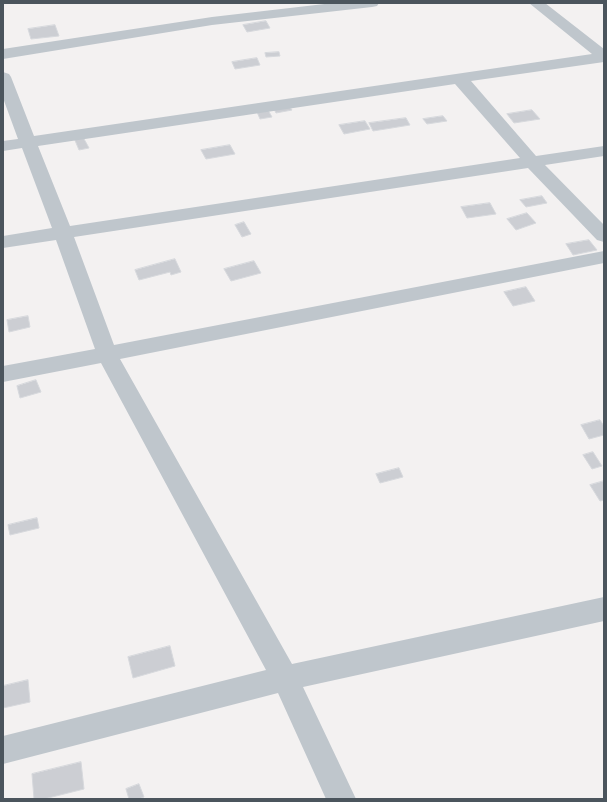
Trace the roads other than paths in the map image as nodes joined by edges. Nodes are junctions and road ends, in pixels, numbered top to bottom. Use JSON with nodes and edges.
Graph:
{"nodes":[{"id":1,"x":372,"y":3,"type":"edge"},
{"id":2,"x":536,"y":3,"type":"edge"},
{"id":3,"x":3,"y":54,"type":"edge"},
{"id":4,"x":604,"y":56,"type":"edge"},
{"id":5,"x":3,"y":77,"type":"edge"},
{"id":6,"x":459,"y":78,"type":"junction"},
{"id":7,"x":30,"y":143,"type":"junction"},
{"id":8,"x":3,"y":146,"type":"edge"},
{"id":9,"x":604,"y":151,"type":"edge"},
{"id":10,"x":533,"y":163,"type":"junction"},
{"id":11,"x":64,"y":232,"type":"junction"},
{"id":12,"x":604,"y":236,"type":"edge"},
{"id":13,"x":3,"y":242,"type":"edge"},
{"id":14,"x":604,"y":257,"type":"edge"},
{"id":15,"x":108,"y":354,"type":"junction"},
{"id":16,"x":3,"y":374,"type":"edge"},
{"id":17,"x":604,"y":609,"type":"edge"},
{"id":18,"x":284,"y":678,"type":"junction"},
{"id":19,"x":3,"y":750,"type":"edge"},
{"id":20,"x":341,"y":799,"type":"edge"}],
"edges":[{"from":1,"to":3,"type":"street"},
{"from":2,"to":4,"type":"street"},
{"from":4,"to":6,"type":"street"},
{"from":5,"to":7,"type":"street"},
{"from":6,"to":7,"type":"street"},
{"from":6,"to":10,"type":"street"},
{"from":7,"to":8,"type":"street"},
{"from":7,"to":11,"type":"street"},
{"from":9,"to":10,"type":"street"},
{"from":10,"to":11,"type":"street"},
{"from":10,"to":12,"type":"street"},
{"from":11,"to":13,"type":"street"},
{"from":11,"to":15,"type":"street"},
{"from":14,"to":15,"type":"street"},
{"from":15,"to":16,"type":"street"},
{"from":15,"to":18,"type":"street"},
{"from":17,"to":18,"type":"street"},
{"from":18,"to":19,"type":"street"},
{"from":18,"to":20,"type":"street"}]}
